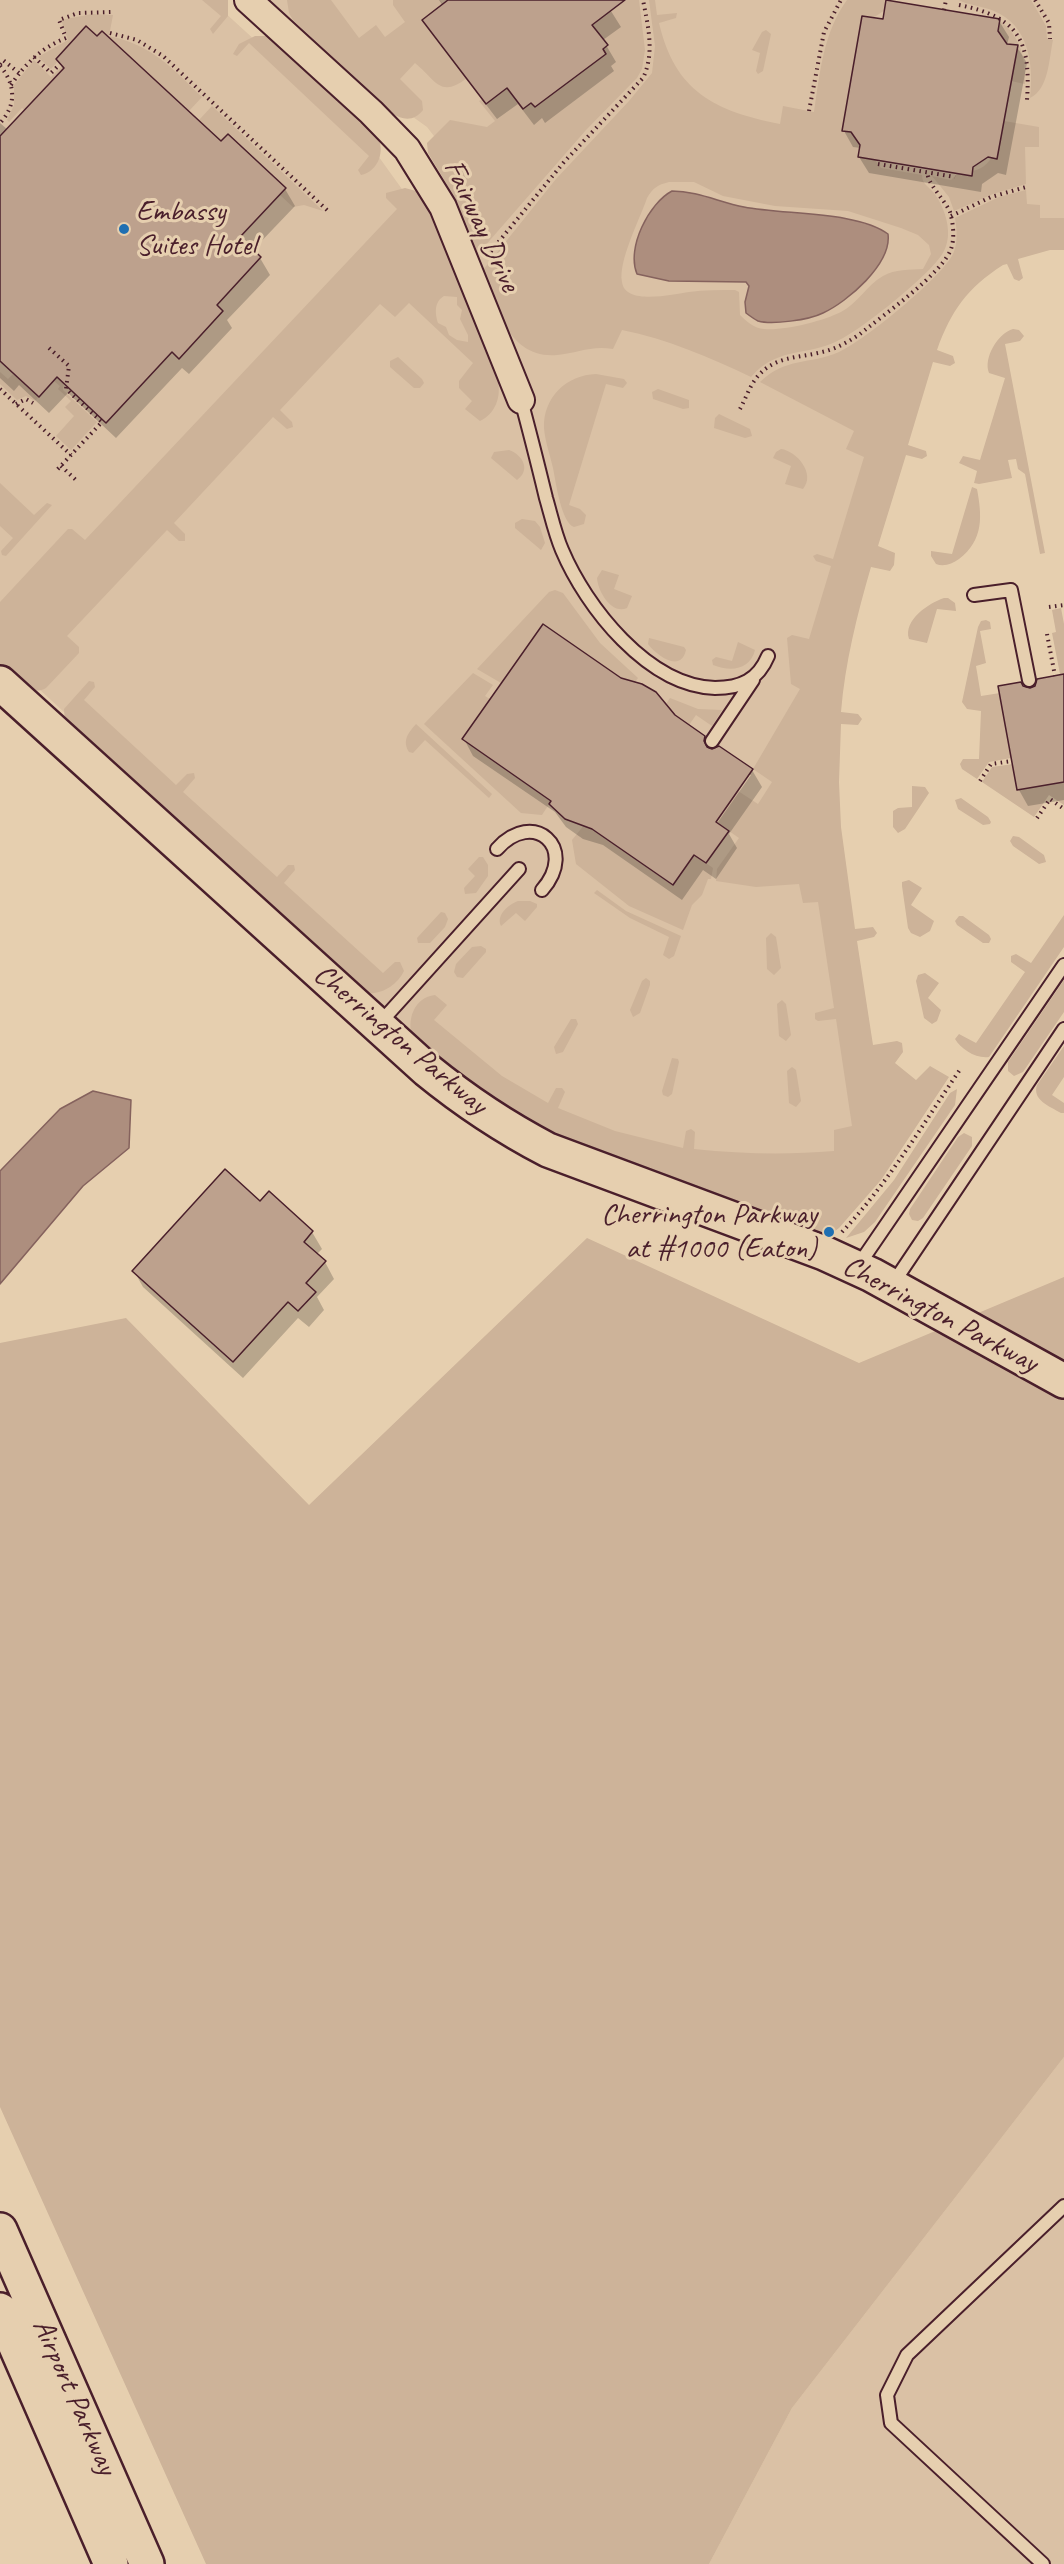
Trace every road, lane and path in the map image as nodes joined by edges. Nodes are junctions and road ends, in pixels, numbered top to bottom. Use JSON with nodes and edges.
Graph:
{"nodes":[{"id":1,"x":643,"y":0,"type":"edge"},
{"id":2,"x":841,"y":0,"type":"edge"},
{"id":3,"x":945,"y":0,"type":"edge"},
{"id":4,"x":1035,"y":0,"type":"edge"},
{"id":5,"x":250,"y":1,"type":"edge"},
{"id":6,"x":959,"y":4,"type":"dead end"},
{"id":7,"x":944,"y":10,"type":"dead end"},
{"id":8,"x":113,"y":12,"type":"dead end"},
{"id":9,"x":110,"y":33,"type":"dead end"},
{"id":10,"x":1050,"y":39,"type":"dead end"},
{"id":11,"x":34,"y":57,"type":"junction"},
{"id":12,"x":60,"y":64,"type":"dead end"},
{"id":13,"x":0,"y":65,"type":"edge"},
{"id":14,"x":19,"y":73,"type":"junction"},
{"id":15,"x":11,"y":85,"type":"junction"},
{"id":16,"x":1027,"y":100,"type":"dead end"},
{"id":17,"x":809,"y":111,"type":"dead end"},
{"id":18,"x":1,"y":122,"type":"edge"},
{"id":19,"x":878,"y":164,"type":"dead end"},
{"id":20,"x":928,"y":172,"type":"junction"},
{"id":21,"x":955,"y":177,"type":"dead end"},
{"id":22,"x":1026,"y":187,"type":"dead end"},
{"id":23,"x":328,"y":211,"type":"dead end"},
{"id":24,"x":951,"y":216,"type":"junction"},
{"id":25,"x":470,"y":278,"type":"junction"},
{"id":26,"x":49,"y":348,"type":"dead end"},
{"id":27,"x":0,"y":389,"type":"edge"},
{"id":28,"x":521,"y":400,"type":"joint"},
{"id":29,"x":33,"y":403,"type":"dead end"},
{"id":30,"x":16,"y":404,"type":"junction"},
{"id":31,"x":740,"y":409,"type":"dead end"},
{"id":32,"x":71,"y":455,"type":"junction"},
{"id":33,"x":61,"y":466,"type":"junction"},
{"id":34,"x":55,"y":472,"type":"dead end"},
{"id":35,"x":77,"y":481,"type":"dead end"},
{"id":36,"x":974,"y":595,"type":"dead end"},
{"id":37,"x":1064,"y":604,"type":"edge"},
{"id":38,"x":1050,"y":607,"type":"dead end"},
{"id":39,"x":1047,"y":634,"type":"dead end"},
{"id":40,"x":768,"y":656,"type":"dead end"},
{"id":41,"x":1056,"y":676,"type":"dead end"},
{"id":42,"x":753,"y":680,"type":"junction"},
{"id":43,"x":1029,"y":680,"type":"dead end"},
{"id":44,"x":0,"y":683,"type":"edge"},
{"id":45,"x":712,"y":741,"type":"dead end"},
{"id":46,"x":1012,"y":760,"type":"dead end"},
{"id":47,"x":980,"y":781,"type":"dead end"},
{"id":48,"x":1064,"y":809,"type":"edge"},
{"id":49,"x":1037,"y":818,"type":"dead end"},
{"id":50,"x":497,"y":849,"type":"dead end"},
{"id":51,"x":519,"y":869,"type":"dead end"},
{"id":52,"x":542,"y":890,"type":"dead end"},
{"id":53,"x":1064,"y":965,"type":"edge"},
{"id":54,"x":378,"y":1025,"type":"junction"},
{"id":55,"x":1064,"y":1029,"type":"edge"},
{"id":56,"x":962,"y":1068,"type":"dead end"},
{"id":57,"x":840,"y":1233,"type":"dead end"},
{"id":58,"x":856,"y":1268,"type":"junction"},
{"id":59,"x":892,"y":1286,"type":"junction"},
{"id":60,"x":1064,"y":1381,"type":"edge"},
{"id":61,"x":1064,"y":2206,"type":"edge"},
{"id":62,"x":0,"y":2230,"type":"edge"},
{"id":63,"x":0,"y":2310,"type":"edge"},
{"id":64,"x":111,"y":2564,"type":"edge"},
{"id":65,"x":147,"y":2564,"type":"edge"},
{"id":66,"x":1043,"y":2564,"type":"edge"}],
"edges":[{"from":1,"to":25,"type":"path"},
{"from":2,"to":17,"type":"path"},
{"from":3,"to":7,"type":"path"},
{"from":4,"to":10,"type":"path"},
{"from":5,"to":25,"type":"street","name":"Fairway Drive"},
{"from":6,"to":16,"type":"path"},
{"from":8,"to":11,"type":"path"},
{"from":9,"to":23,"type":"path"},
{"from":11,"to":12,"type":"path"},
{"from":11,"to":14,"type":"path"},
{"from":13,"to":14,"type":"path"},
{"from":13,"to":15,"type":"path"},
{"from":14,"to":15,"type":"path"},
{"from":15,"to":18,"type":"path"},
{"from":19,"to":20,"type":"path"},
{"from":20,"to":21,"type":"path"},
{"from":20,"to":24,"type":"path"},
{"from":22,"to":24,"type":"path"},
{"from":24,"to":31,"type":"path"},
{"from":25,"to":28,"type":"street","name":"Fairway Drive"},
{"from":26,"to":32,"type":"path"},
{"from":27,"to":30,"type":"path"},
{"from":28,"to":42,"type":"lane"},
{"from":29,"to":30,"type":"path"},
{"from":30,"to":32,"type":"path"},
{"from":32,"to":33,"type":"path"},
{"from":33,"to":34,"type":"path"},
{"from":33,"to":35,"type":"path"},
{"from":36,"to":43,"type":"lane"},
{"from":37,"to":38,"type":"path"},
{"from":39,"to":41,"type":"path"},
{"from":40,"to":42,"type":"lane"},
{"from":42,"to":45,"type":"lane"},
{"from":44,"to":54,"type":"main road","name":"Cherrington Parkway"},
{"from":46,"to":47,"type":"path"},
{"from":48,"to":49,"type":"path"},
{"from":50,"to":52,"type":"lane"},
{"from":51,"to":54,"type":"lane"},
{"from":53,"to":58,"type":"lane"},
{"from":54,"to":58,"type":"main road","name":"Cherrington Parkway"},
{"from":55,"to":59,"type":"lane"},
{"from":56,"to":57,"type":"path"},
{"from":58,"to":59,"type":"main road","name":"Cherrington Parkway"},
{"from":59,"to":60,"type":"main road","name":"Cherrington Parkway"},
{"from":61,"to":66,"type":"lane"},
{"from":62,"to":65,"type":"main road","name":"Airport Parkway"},
{"from":63,"to":64,"type":"main road","name":"Airport Parkway"}]}
